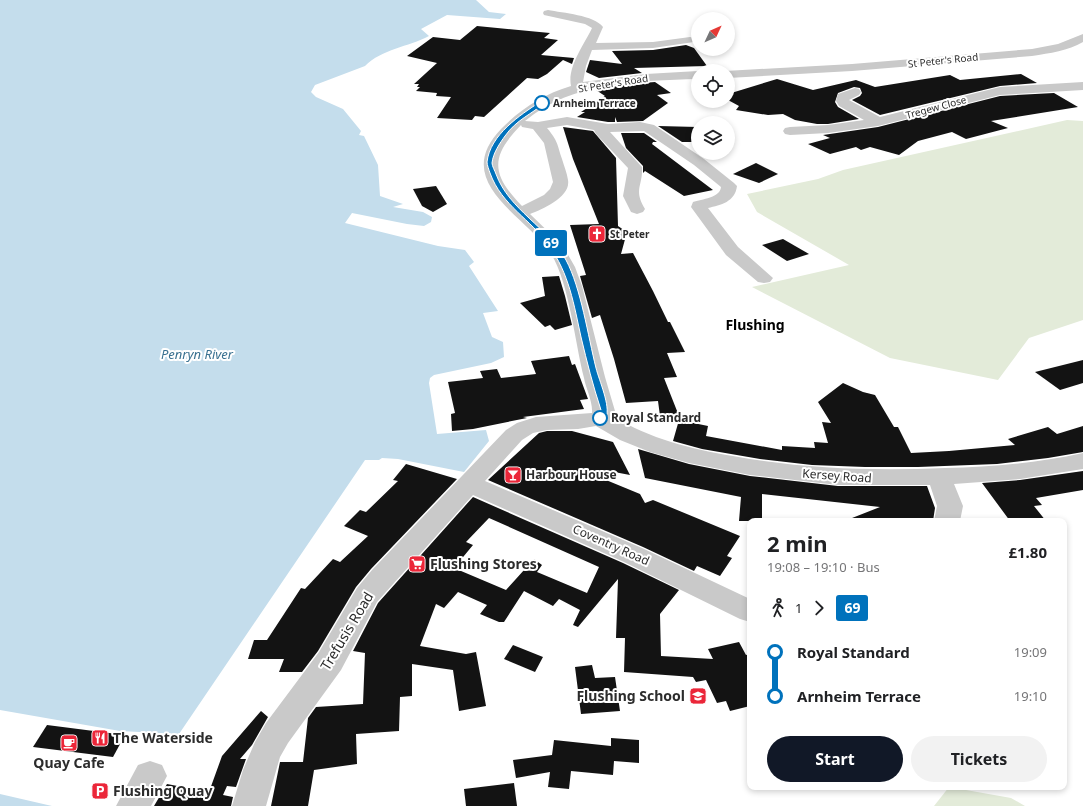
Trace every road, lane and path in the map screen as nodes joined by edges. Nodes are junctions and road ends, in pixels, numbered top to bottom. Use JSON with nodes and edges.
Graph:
{"nodes":[{"id":1,"x":548,"y":13,"type":"dead end"},
{"id":2,"x":1083,"y":37,"type":"edge"},
{"id":3,"x":690,"y":40,"type":"dead end"},
{"id":4,"x":1063,"y":46,"type":"junction"},
{"id":5,"x":588,"y":47,"type":"junction"},
{"id":6,"x":1076,"y":51,"type":"dead end"},
{"id":7,"x":735,"y":74,"type":"edge"},
{"id":8,"x":691,"y":75,"type":"edge"},
{"id":9,"x":1083,"y":86,"type":"edge"},
{"id":10,"x":578,"y":89,"type":"junction"},
{"id":11,"x":854,"y":92,"type":"dead end"},
{"id":12,"x":515,"y":122,"type":"junction"},
{"id":13,"x":878,"y":122,"type":"junction"},
{"id":14,"x":538,"y":126,"type":"junction"},
{"id":15,"x":602,"y":127,"type":"junction"},
{"id":16,"x":790,"y":131,"type":"dead end"},
{"id":17,"x":637,"y":209,"type":"dead end"},
{"id":18,"x":519,"y":212,"type":"junction"},
{"id":19,"x":764,"y":278,"type":"dead end"},
{"id":20,"x":600,"y":418,"type":"junction"},
{"id":21,"x":1083,"y":461,"type":"edge"},
{"id":22,"x":939,"y":477,"type":"junction"},
{"id":23,"x":470,"y":484,"type":"junction"},
{"id":24,"x":948,"y":518,"type":"edge"},
{"id":25,"x":747,"y":610,"type":"edge"},
{"id":26,"x":150,"y":776,"type":"dead end"},
{"id":27,"x":133,"y":806,"type":"edge"},
{"id":28,"x":249,"y":806,"type":"edge"}],
"edges":[{"from":1,"to":5,"type":"street"},
{"from":2,"to":4,"type":"street","name":"St Peter's Road"},
{"from":3,"to":5,"type":"street"},
{"from":4,"to":6,"type":"street"},
{"from":4,"to":7,"type":"street","name":"St Peter's Road"},
{"from":5,"to":10,"type":"street"},
{"from":8,"to":10,"type":"street","name":"St Peter's Road"},
{"from":9,"to":13,"type":"street","name":"Tregew Close"},
{"from":10,"to":12,"type":"street","name":"St Peter's Road"},
{"from":11,"to":13,"type":"street"},
{"from":12,"to":14,"type":"street"},
{"from":12,"to":18,"type":"street","name":"St Peter's Road"},
{"from":13,"to":16,"type":"street","name":"Tregew Close"},
{"from":14,"to":15,"type":"street"},
{"from":14,"to":18,"type":"street"},
{"from":15,"to":17,"type":"street"},
{"from":15,"to":19,"type":"street"},
{"from":18,"to":20,"type":"street","name":"St Peter's Road"},
{"from":20,"to":22,"type":"street","name":"Kersey Road"},
{"from":20,"to":23,"type":"street","name":"Trefusis Road"},
{"from":21,"to":22,"type":"street","name":"Kersey Road"},
{"from":22,"to":24,"type":"street"},
{"from":23,"to":25,"type":"street","name":"Coventry Road"},
{"from":23,"to":28,"type":"street","name":"Trefusis Road"},
{"from":26,"to":27,"type":"street"}]}
